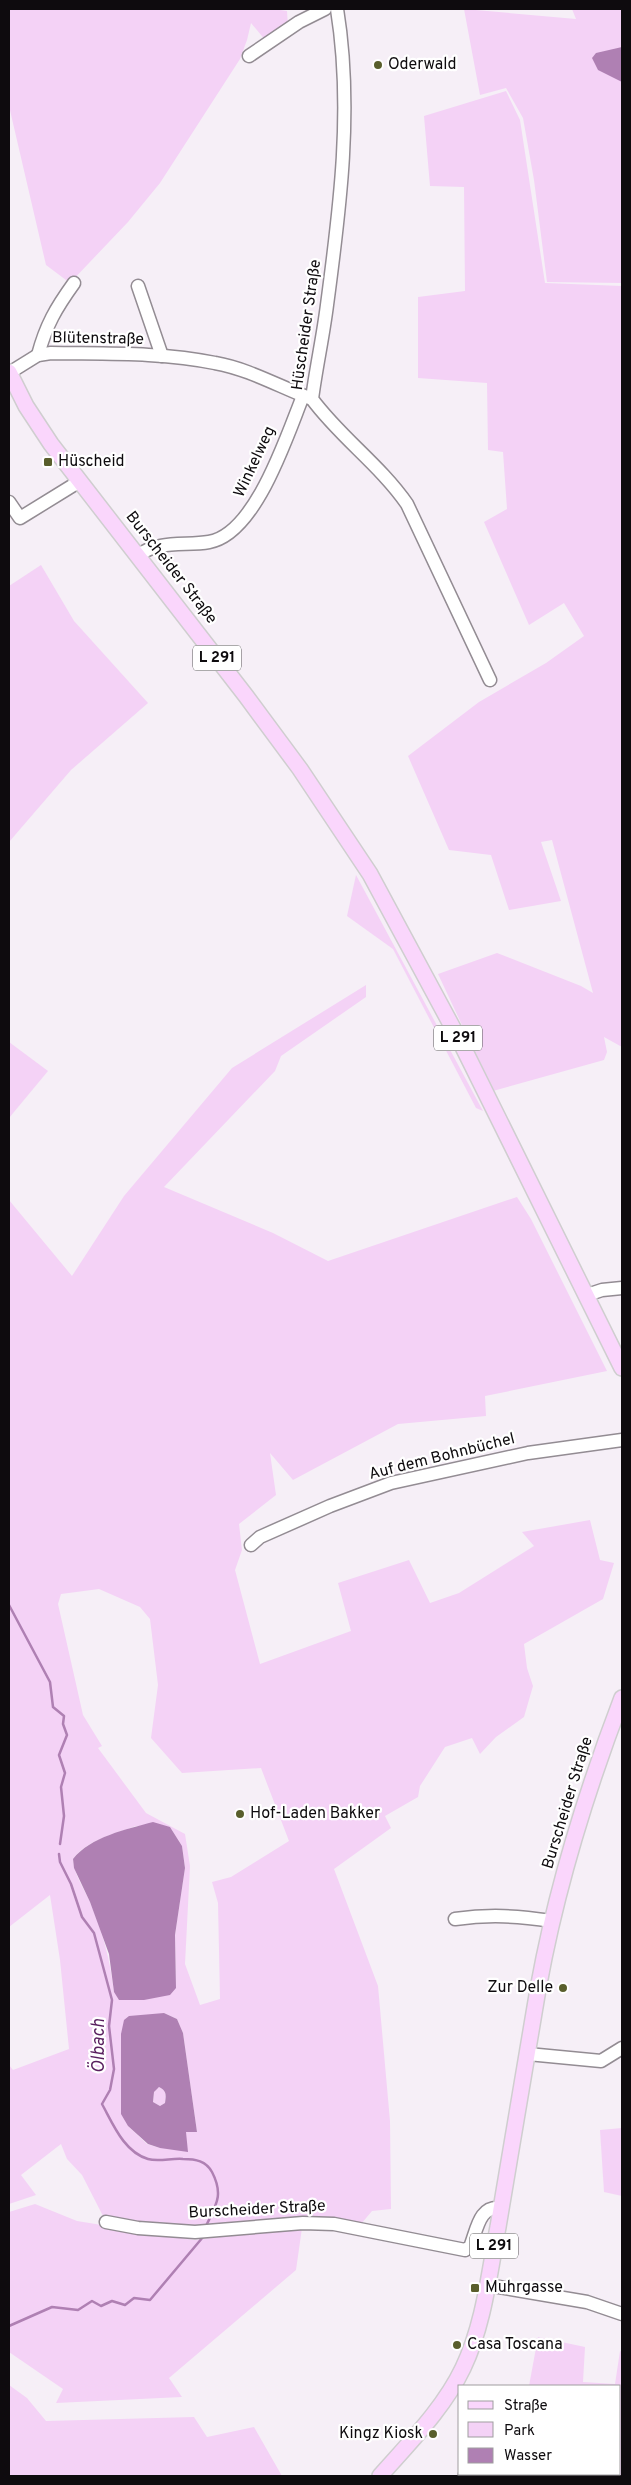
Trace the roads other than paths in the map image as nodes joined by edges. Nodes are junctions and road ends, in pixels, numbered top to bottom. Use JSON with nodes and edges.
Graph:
{"nodes":[{"id":1,"x":325,"y":9,"type":"edge"},
{"id":2,"x":337,"y":9,"type":"edge"},
{"id":3,"x":249,"y":56,"type":"dead end"},
{"id":4,"x":74,"y":283,"type":"dead end"},
{"id":5,"x":138,"y":286,"type":"dead end"},
{"id":6,"x":38,"y":355,"type":"junction"},
{"id":7,"x":162,"y":356,"type":"junction"},
{"id":8,"x":9,"y":372,"type":"edge"},
{"id":9,"x":308,"y":397,"type":"junction"},
{"id":10,"x":80,"y":481,"type":"junction"},
{"id":11,"x":9,"y":502,"type":"edge"},
{"id":12,"x":139,"y":555,"type":"junction"},
{"id":13,"x":490,"y":680,"type":"dead end"},
{"id":14,"x":622,"y":1288,"type":"edge"},
{"id":15,"x":587,"y":1295,"type":"junction"},
{"id":16,"x":622,"y":1368,"type":"edge"},
{"id":17,"x":622,"y":1440,"type":"edge"},
{"id":18,"x":250,"y":1545,"type":"dead end"},
{"id":19,"x":622,"y":1698,"type":"edge"},
{"id":20,"x":456,"y":1919,"type":"dead end"},
{"id":21,"x":552,"y":1921,"type":"junction"},
{"id":22,"x":622,"y":2048,"type":"edge"},
{"id":23,"x":528,"y":2054,"type":"junction"},
{"id":24,"x":501,"y":2208,"type":"junction"},
{"id":25,"x":106,"y":2222,"type":"dead end"},
{"id":26,"x":487,"y":2284,"type":"junction"},
{"id":27,"x":622,"y":2314,"type":"edge"},
{"id":28,"x":458,"y":2385,"type":"edge"},
{"id":29,"x":457,"y":2389,"type":"edge"},
{"id":30,"x":380,"y":2476,"type":"edge"}],
"edges":[{"from":1,"to":3,"type":"street"},
{"from":2,"to":9,"type":"street","name":"Hüscheider Straße"},
{"from":4,"to":6,"type":"street"},
{"from":5,"to":7,"type":"street","name":"Blütenstraße"},
{"from":6,"to":7,"type":"street","name":"Blütenstraße"},
{"from":6,"to":8,"type":"street","name":"Blütenstraße"},
{"from":7,"to":9,"type":"street","name":"Blütenstraße"},
{"from":8,"to":10,"type":"main road","name":"Burscheider Straße","number":"L 291"},
{"from":9,"to":12,"type":"street","name":"Winkelweg"},
{"from":9,"to":13,"type":"street","name":"Hüscheider Straße"},
{"from":10,"to":11,"type":"street"},
{"from":10,"to":12,"type":"main road","name":"Burscheider Straße","number":"L 291"},
{"from":12,"to":15,"type":"main road","name":"Burscheider Straße","number":"L 291"},
{"from":14,"to":15,"type":"street"},
{"from":15,"to":16,"type":"main road","number":"L 291"},
{"from":17,"to":18,"type":"street","name":"Auf dem Bohnbüchel"},
{"from":19,"to":21,"type":"main road","name":"Burscheider Straße","number":"L 291"},
{"from":20,"to":21,"type":"street"},
{"from":21,"to":23,"type":"main road","name":"Burscheider Straße","number":"L 291"},
{"from":22,"to":23,"type":"street"},
{"from":23,"to":24,"type":"main road","name":"Burscheider Straße","number":"L 291"},
{"from":24,"to":25,"type":"street","name":"Burscheider Straße"},
{"from":24,"to":26,"type":"main road","name":"Burscheider Straße","number":"L 291"},
{"from":26,"to":27,"type":"street"},
{"from":26,"to":28,"type":"main road","name":"Burscheider Straße","number":"L 291"},
{"from":29,"to":30,"type":"main road","name":"Burscheider Straße","number":"L 291"}]}
